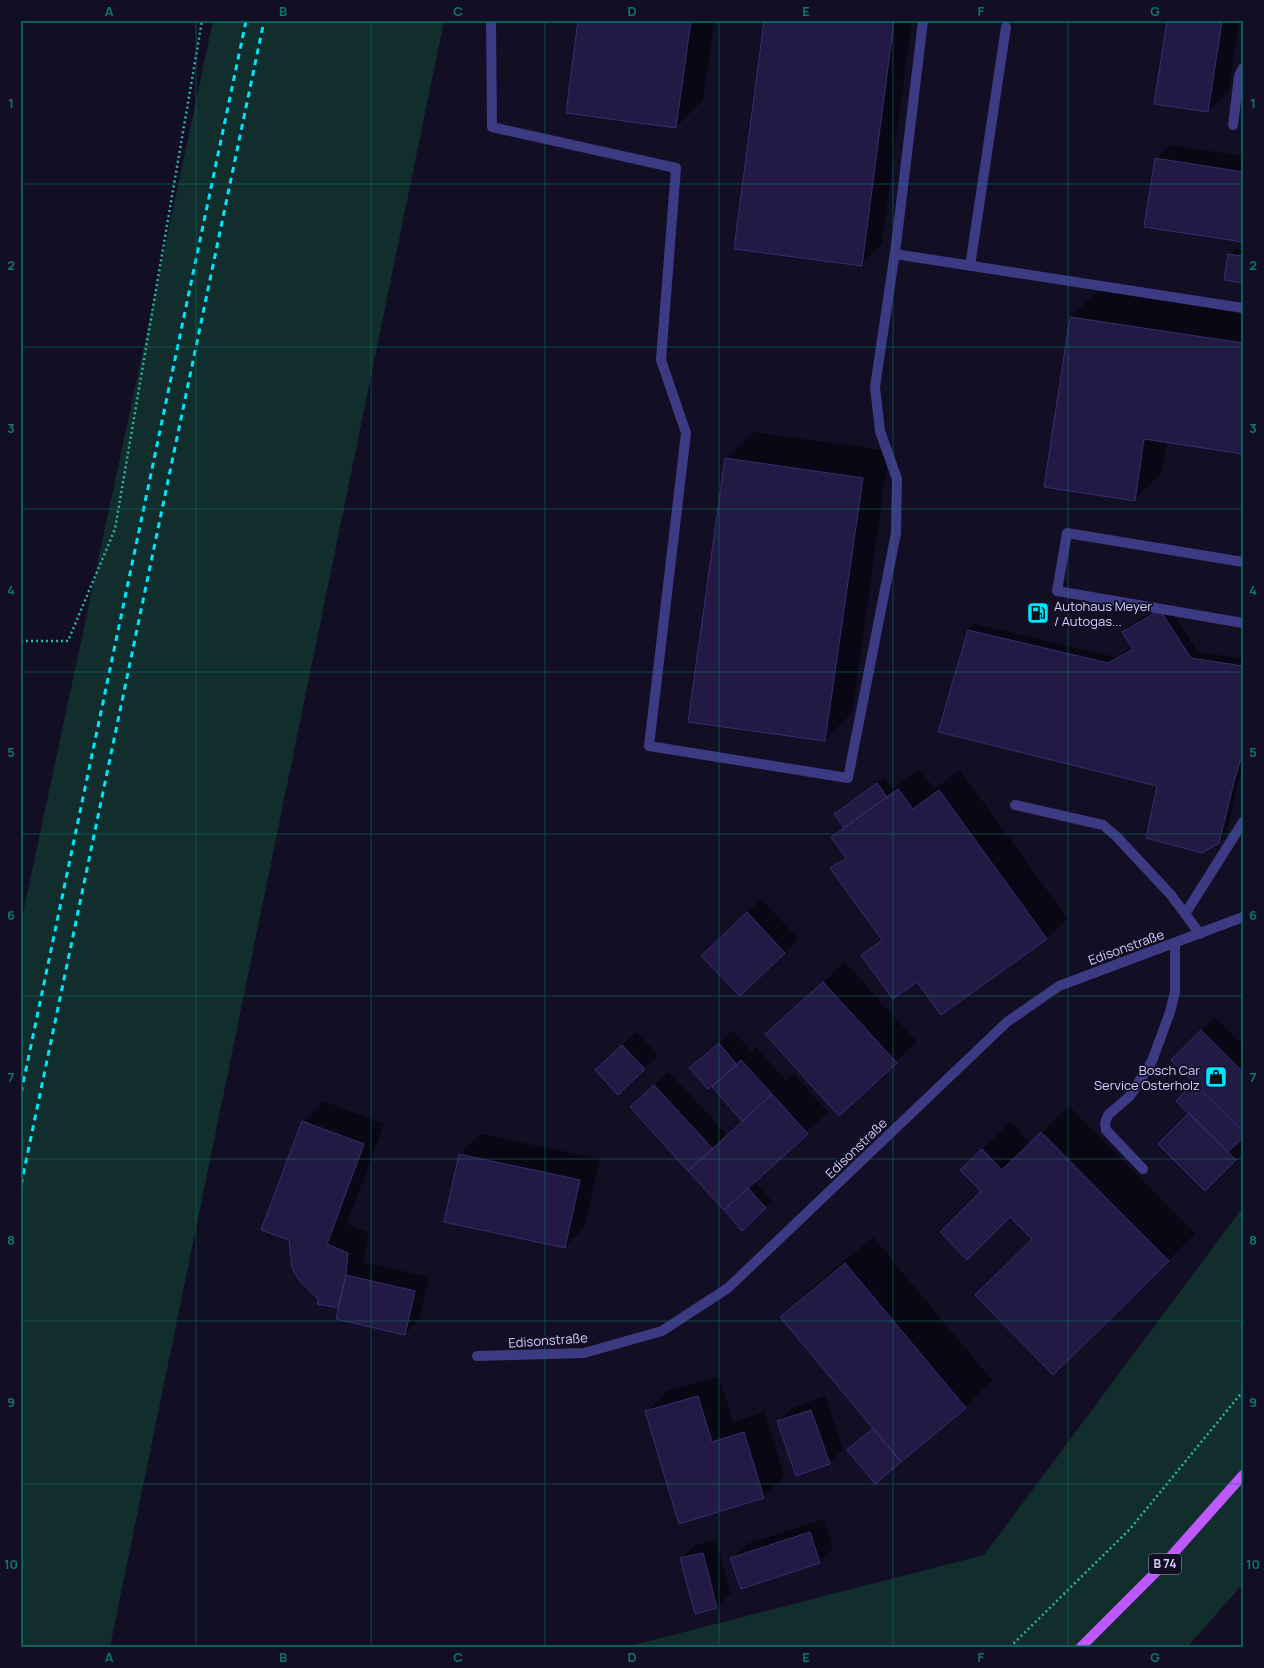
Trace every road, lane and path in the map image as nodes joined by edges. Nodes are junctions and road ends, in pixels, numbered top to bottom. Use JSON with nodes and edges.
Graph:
{"nodes":[{"id":1,"x":202,"y":21,"type":"edge"},
{"id":2,"x":492,"y":21,"type":"edge"},
{"id":3,"x":923,"y":21,"type":"edge"},
{"id":4,"x":1006,"y":27,"type":"dead end"},
{"id":5,"x":1243,"y":68,"type":"edge"},
{"id":6,"x":1233,"y":125,"type":"dead end"},
{"id":7,"x":895,"y":254,"type":"junction"},
{"id":8,"x":970,"y":266,"type":"junction"},
{"id":9,"x":1243,"y":308,"type":"edge"},
{"id":10,"x":1243,"y":562,"type":"edge"},
{"id":11,"x":1243,"y":623,"type":"edge"},
{"id":12,"x":21,"y":641,"type":"edge"},
{"id":13,"x":1015,"y":805,"type":"dead end"},
{"id":14,"x":1243,"y":822,"type":"edge"},
{"id":15,"x":1185,"y":914,"type":"junction"},
{"id":16,"x":1243,"y":917,"type":"edge"},
{"id":17,"x":1200,"y":934,"type":"junction"},
{"id":18,"x":1175,"y":943,"type":"junction"},
{"id":19,"x":1143,"y":1169,"type":"dead end"},
{"id":20,"x":477,"y":1356,"type":"dead end"},
{"id":21,"x":1243,"y":1392,"type":"edge"},
{"id":22,"x":1243,"y":1475,"type":"edge"},
{"id":23,"x":1010,"y":1647,"type":"edge"},
{"id":24,"x":1081,"y":1647,"type":"edge"}],
"edges":[{"from":1,"to":12,"type":"path"},
{"from":2,"to":7,"type":"street"},
{"from":3,"to":7,"type":"street"},
{"from":4,"to":8,"type":"street"},
{"from":5,"to":6,"type":"street"},
{"from":7,"to":8,"type":"street"},
{"from":8,"to":9,"type":"street"},
{"from":10,"to":11,"type":"street"},
{"from":13,"to":15,"type":"street"},
{"from":14,"to":15,"type":"street"},
{"from":15,"to":17,"type":"street"},
{"from":16,"to":17,"type":"street","name":"Edisonstraße"},
{"from":17,"to":18,"type":"street","name":"Edisonstraße"},
{"from":18,"to":19,"type":"street"},
{"from":18,"to":20,"type":"street","name":"Edisonstraße"},
{"from":21,"to":23,"type":"path"},
{"from":22,"to":24,"type":"main road","number":"B 74"}]}
